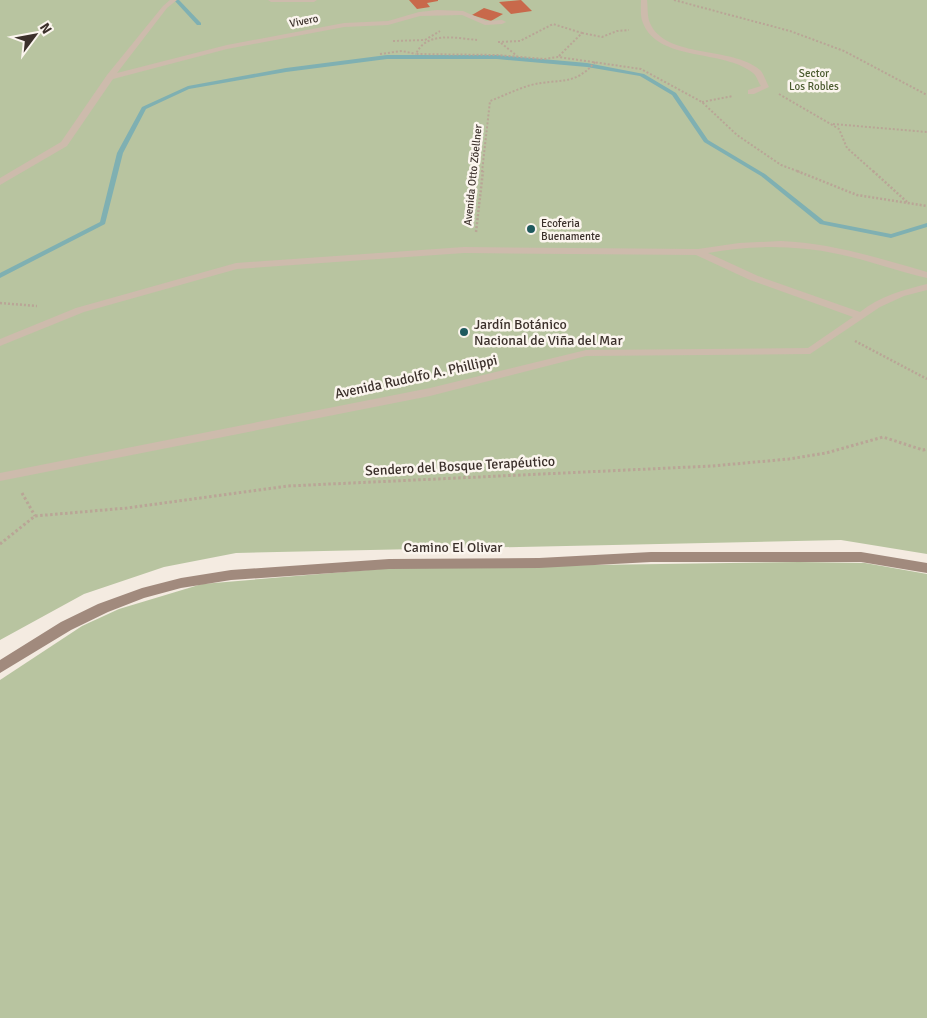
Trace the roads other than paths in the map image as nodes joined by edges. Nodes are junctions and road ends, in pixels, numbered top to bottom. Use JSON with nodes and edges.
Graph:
{"nodes":[{"id":1,"x":271,"y":0,"type":"edge"},
{"id":2,"x":314,"y":0,"type":"edge"},
{"id":3,"x":644,"y":0,"type":"edge"},
{"id":4,"x":172,"y":1,"type":"edge"},
{"id":5,"x":502,"y":22,"type":"dead end"},
{"id":6,"x":110,"y":77,"type":"junction"},
{"id":7,"x":751,"y":92,"type":"road end"},
{"id":8,"x":0,"y":182,"type":"edge"},
{"id":9,"x":698,"y":252,"type":"junction"},
{"id":10,"x":927,"y":275,"type":"edge"},
{"id":11,"x":927,"y":288,"type":"edge"},
{"id":12,"x":861,"y":316,"type":"junction"},
{"id":13,"x":0,"y":343,"type":"edge"},
{"id":14,"x":6,"y":476,"type":"edge"},
{"id":15,"x":927,"y":568,"type":"edge"},
{"id":16,"x":0,"y":667,"type":"edge"}],
"edges":[{"from":1,"to":2,"type":"lane"},
{"from":3,"to":7,"type":"lane"},
{"from":4,"to":6,"type":"lane"},
{"from":5,"to":6,"type":"lane","name":"Vivero"},
{"from":6,"to":8,"type":"lane"},
{"from":9,"to":10,"type":"lane"},
{"from":9,"to":12,"type":"lane"},
{"from":9,"to":13,"type":"lane"},
{"from":11,"to":12,"type":"lane","name":"Avenida Rudolfo A. Phillippi"},
{"from":12,"to":14,"type":"lane","name":"Avenida Rudolfo A. Phillippi"},
{"from":15,"to":16,"type":"main road","name":"Camino El Olivar"}]}
